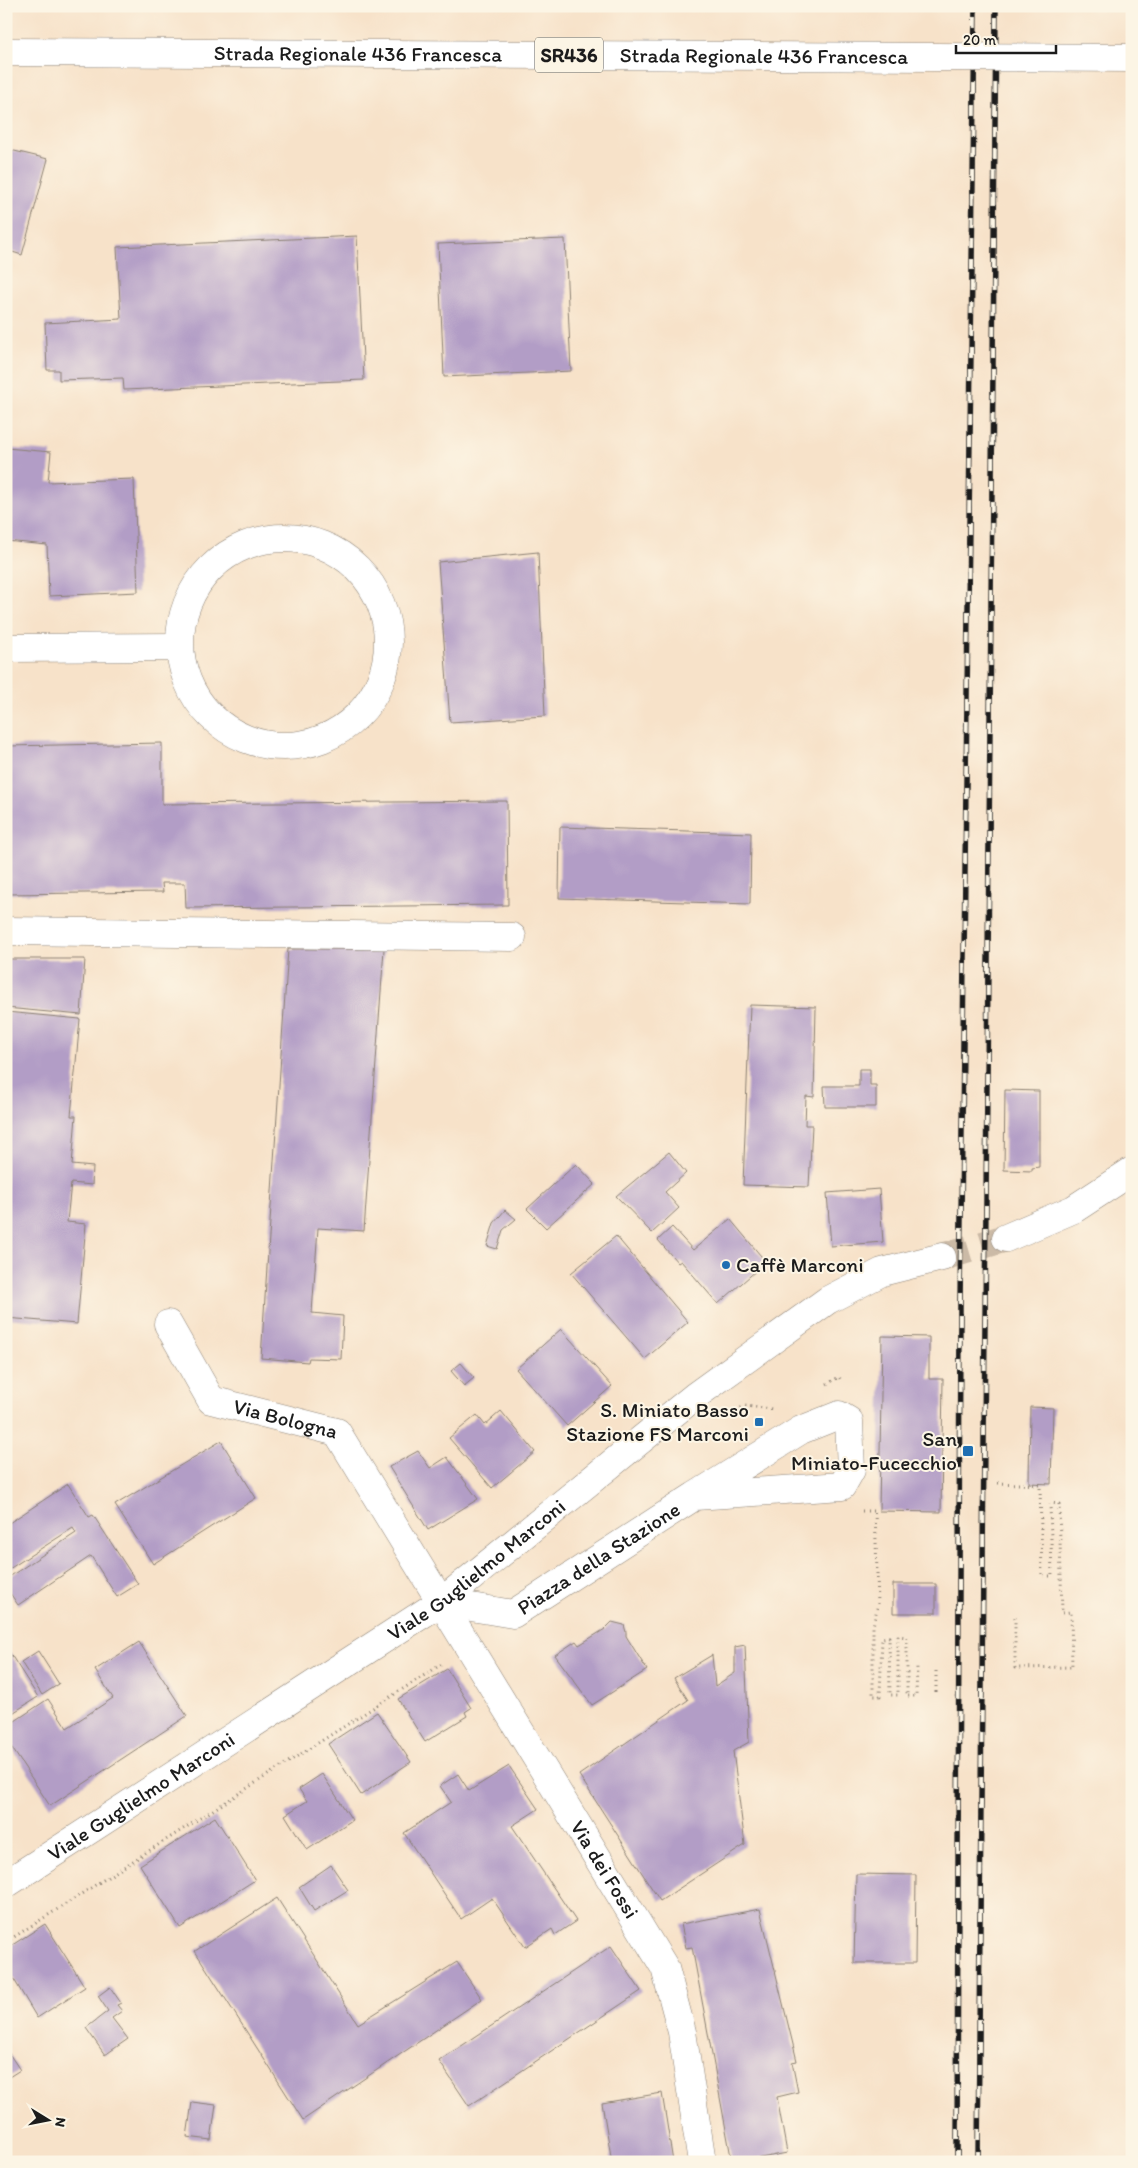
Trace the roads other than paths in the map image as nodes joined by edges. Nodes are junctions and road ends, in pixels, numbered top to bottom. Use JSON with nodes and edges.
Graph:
{"nodes":[{"id":1,"x":6,"y":52,"type":"edge"},
{"id":2,"x":1132,"y":58,"type":"edge"},
{"id":3,"x":179,"y":647,"type":"junction"},
{"id":4,"x":6,"y":648,"type":"edge"},
{"id":5,"x":6,"y":931,"type":"edge"},
{"id":6,"x":512,"y":937,"type":"dead end"},
{"id":7,"x":1132,"y":1171,"type":"edge"},
{"id":8,"x":1006,"y":1238,"type":"tunnel mouth"},
{"id":9,"x":942,"y":1257,"type":"tunnel mouth"},
{"id":10,"x":168,"y":1324,"type":"dead end"},
{"id":11,"x":695,"y":1496,"type":"junction"},
{"id":12,"x":440,"y":1602,"type":"junction"},
{"id":13,"x":6,"y":1884,"type":"edge"},
{"id":14,"x":702,"y":2162,"type":"edge"}],
"edges":[{"from":1,"to":2,"type":"street","name":"Strada Regionale 436 Francesca","number":"SR436","bridge":true},
{"from":3,"to":3,"type":"street"},
{"from":3,"to":4,"type":"street"},
{"from":5,"to":6,"type":"street"},
{"from":7,"to":8,"type":"street"},
{"from":9,"to":12,"type":"street","name":"Viale Guglielmo Marconi"},
{"from":10,"to":12,"type":"street","name":"Via Bologna"},
{"from":11,"to":11,"type":"street","name":"Piazza della Stazione"},
{"from":11,"to":12,"type":"street","name":"Piazza della Stazione"},
{"from":12,"to":13,"type":"street","name":"Viale Guglielmo Marconi"},
{"from":12,"to":14,"type":"street","name":"Via dei Fossi"}]}
